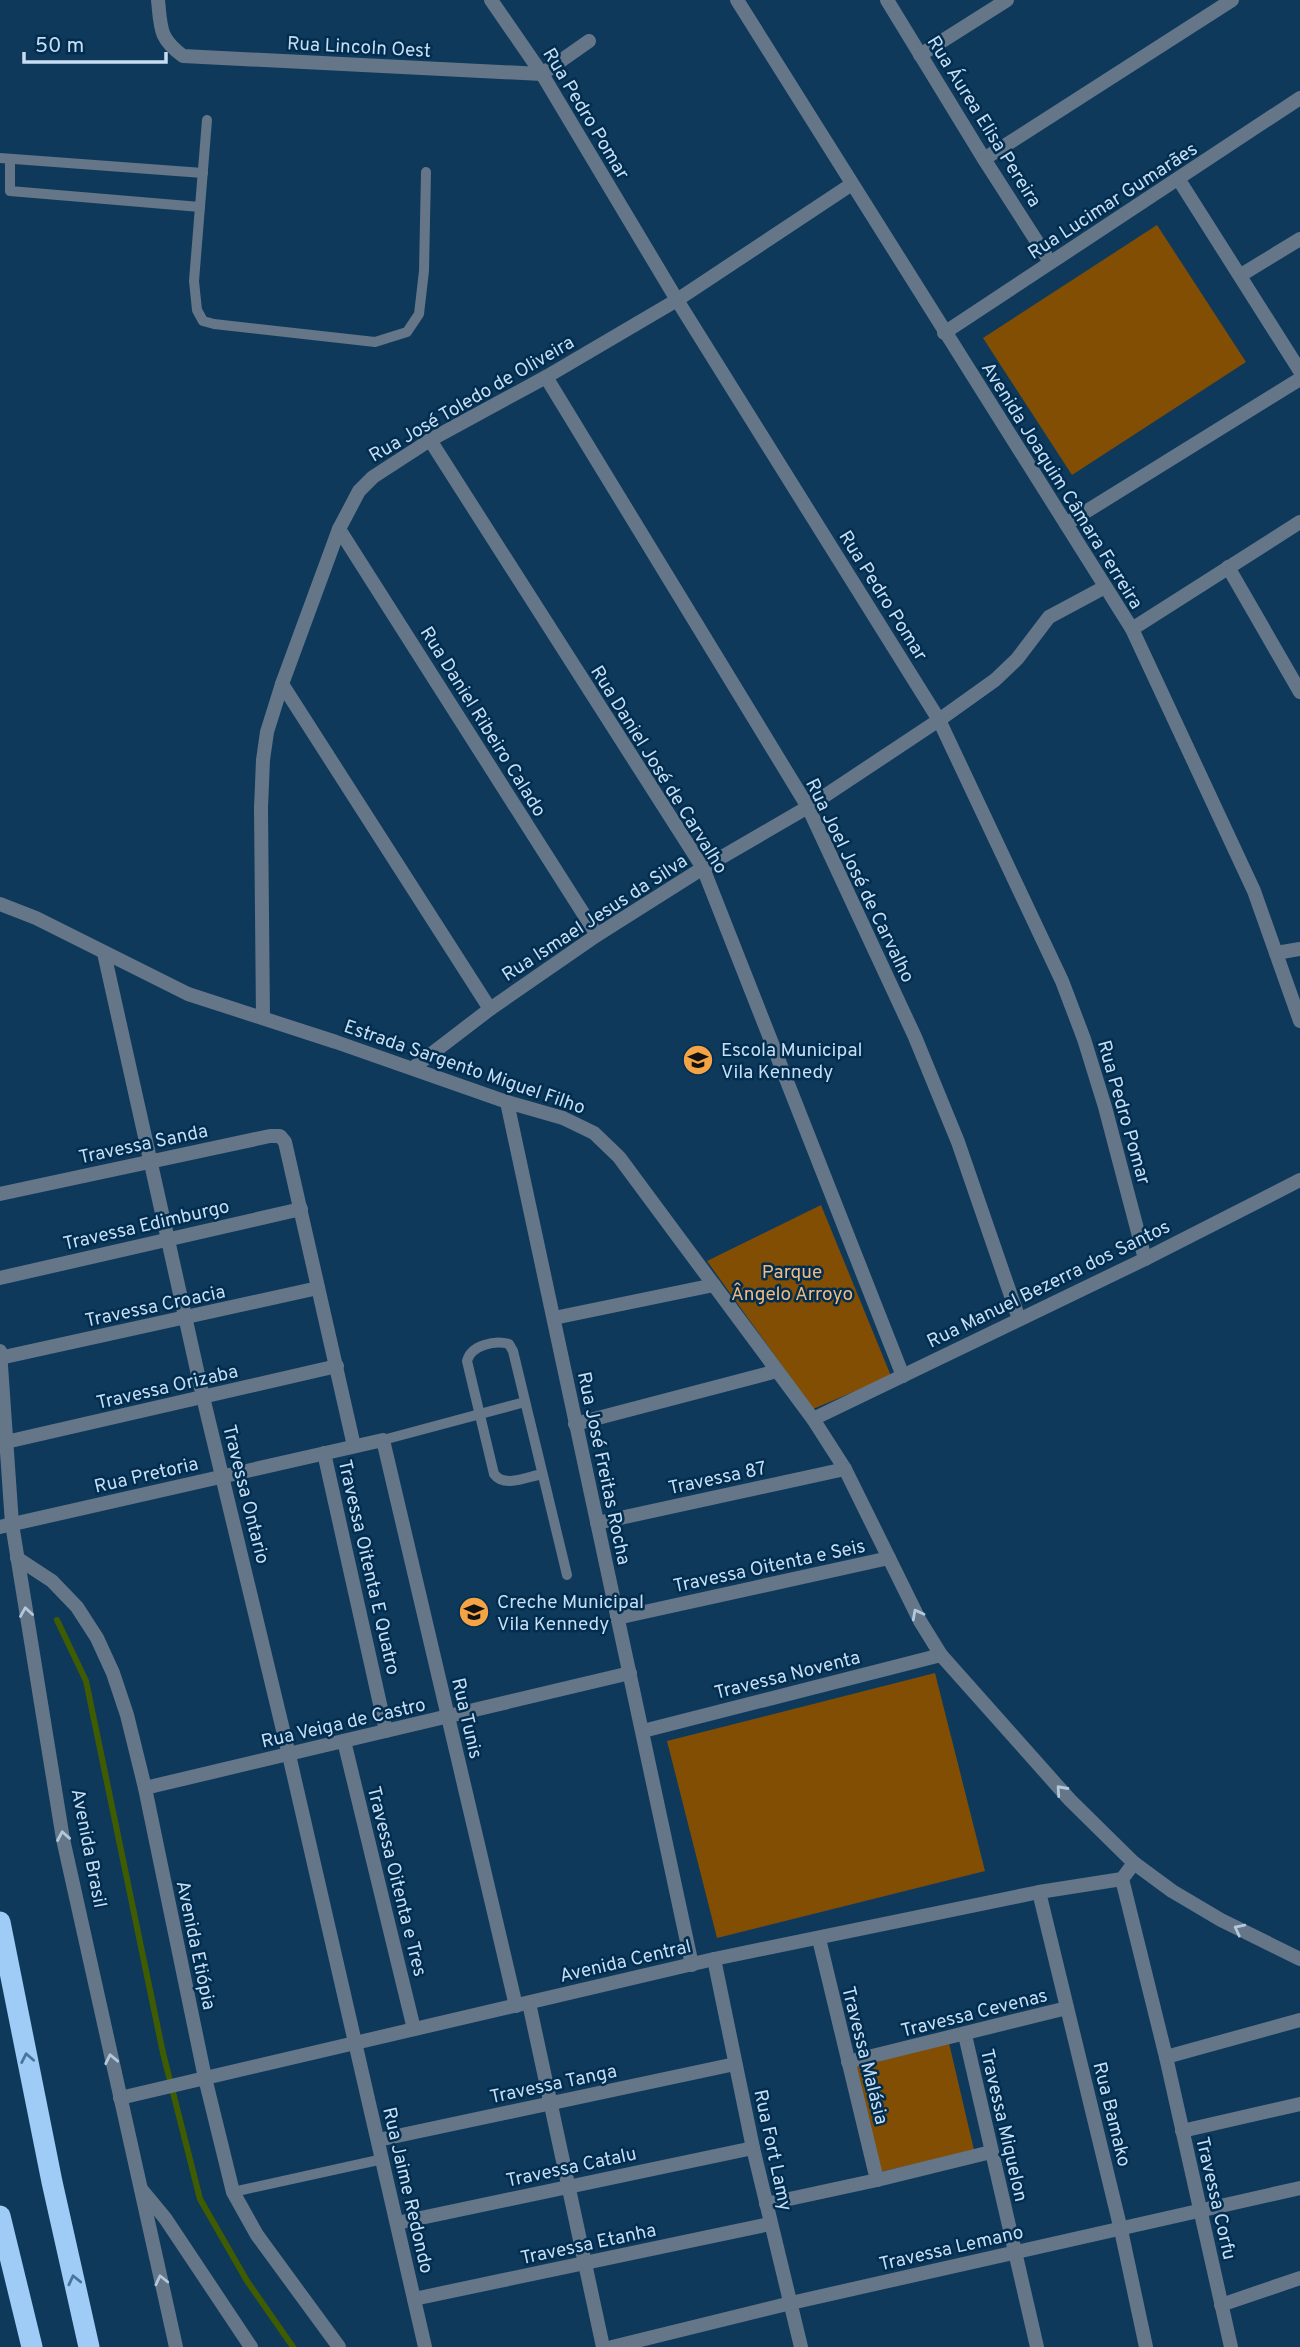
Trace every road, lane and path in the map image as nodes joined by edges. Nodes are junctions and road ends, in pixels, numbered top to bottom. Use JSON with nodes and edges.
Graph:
{"nodes":[{"id":1,"x":158,"y":0,"type":"edge"},
{"id":2,"x":491,"y":0,"type":"edge"},
{"id":3,"x":737,"y":0,"type":"edge"},
{"id":4,"x":887,"y":0,"type":"edge"},
{"id":5,"x":1007,"y":0,"type":"edge"},
{"id":6,"x":1232,"y":0,"type":"edge"},
{"id":7,"x":589,"y":41,"type":"dead end"},
{"id":8,"x":920,"y":55,"type":"junction"},
{"id":9,"x":542,"y":74,"type":"junction"},
{"id":10,"x":1300,"y":98,"type":"edge"},
{"id":11,"x":206,"y":120,"type":"dead end"},
{"id":12,"x":5,"y":158,"type":"edge"},
{"id":13,"x":984,"y":159,"type":"junction"},
{"id":14,"x":426,"y":172,"type":"dead end"},
{"id":15,"x":203,"y":173,"type":"junction"},
{"id":16,"x":1179,"y":180,"type":"junction"},
{"id":17,"x":852,"y":184,"type":"junction"},
{"id":18,"x":200,"y":207,"type":"junction"},
{"id":19,"x":1300,"y":239,"type":"edge"},
{"id":20,"x":1051,"y":262,"type":"junction"},
{"id":21,"x":1241,"y":275,"type":"junction"},
{"id":22,"x":677,"y":300,"type":"junction"},
{"id":23,"x":944,"y":333,"type":"junction"},
{"id":24,"x":1300,"y":371,"type":"edge"},
{"id":25,"x":546,"y":377,"type":"junction"},
{"id":26,"x":1300,"y":379,"type":"edge"},
{"id":27,"x":430,"y":440,"type":"junction"},
{"id":28,"x":1300,"y":522,"type":"edge"},
{"id":29,"x":1066,"y":524,"type":"junction"},
{"id":30,"x":339,"y":528,"type":"junction"},
{"id":31,"x":1228,"y":568,"type":"junction"},
{"id":32,"x":1105,"y":587,"type":"junction"},
{"id":33,"x":1132,"y":629,"type":"junction"},
{"id":34,"x":1294,"y":663,"type":"edge"},
{"id":35,"x":282,"y":684,"type":"junction"},
{"id":36,"x":1300,"y":692,"type":"edge"},
{"id":37,"x":939,"y":720,"type":"junction"},
{"id":38,"x":808,"y":807,"type":"junction"},
{"id":39,"x":703,"y":868,"type":"junction"},
{"id":40,"x":0,"y":904,"type":"edge"},
{"id":41,"x":597,"y":935,"type":"junction"},
{"id":42,"x":1300,"y":948,"type":"edge"},
{"id":43,"x":104,"y":953,"type":"junction"},
{"id":44,"x":1276,"y":953,"type":"junction"},
{"id":45,"x":490,"y":1009,"type":"junction"},
{"id":46,"x":263,"y":1018,"type":"junction"},
{"id":47,"x":1300,"y":1021,"type":"edge"},
{"id":48,"x":413,"y":1068,"type":"junction"},
{"id":49,"x":507,"y":1102,"type":"junction"},
{"id":50,"x":150,"y":1161,"type":"junction"},
{"id":51,"x":1300,"y":1180,"type":"edge"},
{"id":52,"x":0,"y":1194,"type":"edge"},
{"id":53,"x":300,"y":1209,"type":"junction"},
{"id":54,"x":168,"y":1238,"type":"junction"},
{"id":55,"x":1145,"y":1259,"type":"junction"},
{"id":56,"x":0,"y":1278,"type":"edge"},
{"id":57,"x":714,"y":1285,"type":"junction"},
{"id":58,"x":318,"y":1288,"type":"junction"},
{"id":59,"x":186,"y":1318,"type":"junction"},
{"id":60,"x":554,"y":1318,"type":"junction"},
{"id":61,"x":1019,"y":1319,"type":"junction"},
{"id":62,"x":0,"y":1351,"type":"edge"},
{"id":63,"x":1,"y":1358,"type":"edge"},
{"id":64,"x":337,"y":1366,"type":"junction"},
{"id":65,"x":777,"y":1371,"type":"junction"},
{"id":66,"x":903,"y":1376,"type":"junction"},
{"id":67,"x":203,"y":1397,"type":"junction"},
{"id":68,"x":525,"y":1402,"type":"junction"},
{"id":69,"x":479,"y":1413,"type":"junction"},
{"id":70,"x":813,"y":1419,"type":"junction"},
{"id":71,"x":575,"y":1424,"type":"junction"},
{"id":72,"x":383,"y":1440,"type":"junction"},
{"id":73,"x":6,"y":1442,"type":"junction"},
{"id":74,"x":354,"y":1446,"type":"junction"},
{"id":75,"x":324,"y":1453,"type":"junction"},
{"id":76,"x":845,"y":1469,"type":"junction"},
{"id":77,"x":542,"y":1474,"type":"junction"},
{"id":78,"x":223,"y":1476,"type":"junction"},
{"id":79,"x":597,"y":1523,"type":"junction"},
{"id":80,"x":6,"y":1526,"type":"edge"},
{"id":81,"x":17,"y":1558,"type":"junction"},
{"id":82,"x":889,"y":1558,"type":"junction"},
{"id":83,"x":567,"y":1575,"type":"dead end"},
{"id":84,"x":617,"y":1618,"type":"junction"},
{"id":85,"x":941,"y":1655,"type":"junction"},
{"id":86,"x":630,"y":1673,"type":"junction"},
{"id":87,"x":448,"y":1717,"type":"junction"},
{"id":88,"x":386,"y":1731,"type":"junction"},
{"id":89,"x":643,"y":1731,"type":"junction"},
{"id":90,"x":344,"y":1741,"type":"junction"},
{"id":91,"x":289,"y":1755,"type":"junction"},
{"id":92,"x":145,"y":1788,"type":"junction"},
{"id":93,"x":1135,"y":1863,"type":"junction"},
{"id":94,"x":1122,"y":1879,"type":"junction"},
{"id":95,"x":1038,"y":1892,"type":"junction"},
{"id":96,"x":0,"y":1922,"type":"edge"},
{"id":97,"x":819,"y":1939,"type":"junction"},
{"id":98,"x":713,"y":1959,"type":"junction"},
{"id":99,"x":1300,"y":1959,"type":"edge"},
{"id":100,"x":692,"y":1965,"type":"junction"},
{"id":101,"x":522,"y":2004,"type":"junction"},
{"id":102,"x":1067,"y":2008,"type":"junction"},
{"id":103,"x":1300,"y":2020,"type":"edge"},
{"id":104,"x":414,"y":2029,"type":"junction"},
{"id":105,"x":965,"y":2035,"type":"junction"},
{"id":106,"x":356,"y":2042,"type":"junction"},
{"id":107,"x":1166,"y":2057,"type":"junction"},
{"id":108,"x":848,"y":2062,"type":"junction"},
{"id":109,"x":736,"y":2064,"type":"junction"},
{"id":110,"x":205,"y":2078,"type":"junction"},
{"id":111,"x":120,"y":2098,"type":"junction"},
{"id":112,"x":551,"y":2104,"type":"junction"},
{"id":113,"x":1300,"y":2104,"type":"edge"},
{"id":114,"x":1182,"y":2132,"type":"junction"},
{"id":115,"x":378,"y":2140,"type":"junction"},
{"id":116,"x":753,"y":2148,"type":"junction"},
{"id":117,"x":991,"y":2152,"type":"junction"},
{"id":118,"x":383,"y":2159,"type":"junction"},
{"id":119,"x":877,"y":2180,"type":"junction"},
{"id":120,"x":568,"y":2187,"type":"junction"},
{"id":121,"x":1300,"y":2188,"type":"edge"},
{"id":122,"x":141,"y":2189,"type":"junction"},
{"id":123,"x":233,"y":2192,"type":"junction"},
{"id":124,"x":766,"y":2204,"type":"junction"},
{"id":125,"x":1200,"y":2212,"type":"junction"},
{"id":126,"x":0,"y":2216,"type":"edge"},
{"id":127,"x":397,"y":2223,"type":"junction"},
{"id":128,"x":770,"y":2224,"type":"junction"},
{"id":129,"x":1121,"y":2230,"type":"junction"},
{"id":130,"x":1016,"y":2252,"type":"junction"},
{"id":131,"x":585,"y":2263,"type":"junction"},
{"id":132,"x":1300,"y":2278,"type":"edge"},
{"id":133,"x":414,"y":2299,"type":"junction"},
{"id":134,"x":790,"y":2303,"type":"junction"},
{"id":135,"x":1221,"y":2305,"type":"junction"},
{"id":136,"x":32,"y":2347,"type":"edge"},
{"id":137,"x":89,"y":2347,"type":"edge"},
{"id":138,"x":176,"y":2347,"type":"edge"},
{"id":139,"x":251,"y":2347,"type":"edge"},
{"id":140,"x":339,"y":2347,"type":"edge"},
{"id":141,"x":425,"y":2347,"type":"edge"},
{"id":142,"x":603,"y":2347,"type":"edge"},
{"id":143,"x":612,"y":2347,"type":"edge"},
{"id":144,"x":801,"y":2347,"type":"edge"},
{"id":145,"x":1037,"y":2347,"type":"edge"},
{"id":146,"x":1146,"y":2347,"type":"edge"},
{"id":147,"x":1231,"y":2347,"type":"edge"}],
"edges":[{"from":1,"to":9,"type":"street","name":"Rua Lincoln Oest"},
{"from":2,"to":9,"type":"street","name":"Rua Pedro Pomar"},
{"from":3,"to":17,"type":"street","name":"Avenida Joaquim Câmara Ferreira"},
{"from":4,"to":8,"type":"street","name":"Rua Áurea Elisa Pereira"},
{"from":5,"to":8,"type":"street"},
{"from":6,"to":13,"type":"street"},
{"from":7,"to":9,"type":"street"},
{"from":8,"to":13,"type":"street","name":"Rua Áurea Elisa Pereira"},
{"from":9,"to":22,"type":"street","name":"Rua Pedro Pomar"},
{"from":10,"to":16,"type":"street","name":"Rua Lucimar Gumarães"},
{"from":11,"to":15,"type":"lane"},
{"from":12,"to":15,"type":"lane"},
{"from":12,"to":18,"type":"lane"},
{"from":13,"to":20,"type":"street","name":"Rua Áurea Elisa Pereira"},
{"from":14,"to":18,"type":"lane"},
{"from":15,"to":18,"type":"lane"},
{"from":16,"to":20,"type":"street","name":"Rua Lucimar Gumarães"},
{"from":16,"to":21,"type":"street"},
{"from":17,"to":22,"type":"street","name":"Rua José Toledo de Oliveira"},
{"from":17,"to":23,"type":"street","name":"Avenida Joaquim Câmara Ferreira"},
{"from":19,"to":21,"type":"street"},
{"from":20,"to":23,"type":"street","name":"Rua Lucimar Gumarães"},
{"from":21,"to":24,"type":"street"},
{"from":22,"to":25,"type":"street","name":"Rua José Toledo de Oliveira"},
{"from":22,"to":37,"type":"street","name":"Rua Pedro Pomar"},
{"from":23,"to":29,"type":"street","name":"Avenida Joaquim Câmara Ferreira"},
{"from":25,"to":27,"type":"street","name":"Rua José Toledo de Oliveira"},
{"from":25,"to":38,"type":"street","name":"Rua Joel José de Carvalho"},
{"from":26,"to":29,"type":"street"},
{"from":27,"to":30,"type":"street","name":"Rua José Toledo de Oliveira"},
{"from":27,"to":39,"type":"street","name":"Rua Daniel José de Carvalho"},
{"from":28,"to":31,"type":"street"},
{"from":29,"to":32,"type":"street","name":"Avenida Joaquim Câmara Ferreira"},
{"from":30,"to":35,"type":"street","name":"Rua José Toledo de Oliveira"},
{"from":30,"to":41,"type":"street","name":"Rua Daniel Ribeiro Calado"},
{"from":31,"to":33,"type":"street"},
{"from":31,"to":34,"type":"street"},
{"from":32,"to":33,"type":"street","name":"Avenida Joaquim Câmara Ferreira"},
{"from":32,"to":37,"type":"street","name":"Rua Ismael Jesus da Silva"},
{"from":33,"to":44,"type":"street","name":"Avenida Joaquim Câmara Ferreira"},
{"from":34,"to":36,"type":"street"},
{"from":35,"to":45,"type":"street"},
{"from":35,"to":46,"type":"street","name":"Rua José Toledo de Oliveira"},
{"from":37,"to":38,"type":"street","name":"Rua Ismael Jesus da Silva"},
{"from":37,"to":55,"type":"street","name":"Rua Pedro Pomar"},
{"from":38,"to":39,"type":"street","name":"Rua Ismael Jesus da Silva"},
{"from":38,"to":61,"type":"street","name":"Rua Joel José de Carvalho"},
{"from":39,"to":41,"type":"street","name":"Rua Ismael Jesus da Silva"},
{"from":39,"to":66,"type":"street","name":"Rua Daniel José de Carvalho"},
{"from":40,"to":43,"type":"street","name":"Estrada Sargento Miguel Filho"},
{"from":41,"to":45,"type":"street","name":"Rua Ismael Jesus da Silva"},
{"from":42,"to":44,"type":"street"},
{"from":43,"to":46,"type":"street","name":"Estrada Sargento Miguel Filho"},
{"from":43,"to":50,"type":"street","name":"Travessa Ontario"},
{"from":44,"to":47,"type":"street","name":"Avenida Joaquim Câmara Ferreira"},
{"from":45,"to":48,"type":"street","name":"Rua Ismael Jesus da Silva"},
{"from":46,"to":48,"type":"street","name":"Estrada Sargento Miguel Filho"},
{"from":48,"to":49,"type":"street","name":"Estrada Sargento Miguel Filho"},
{"from":49,"to":57,"type":"street","name":"Estrada Sargento Miguel Filho"},
{"from":49,"to":60,"type":"street","name":"Rua José Freitas Rocha"},
{"from":50,"to":52,"type":"street","name":"Travessa Sanda"},
{"from":50,"to":53,"type":"street","name":"Travessa Sanda"},
{"from":50,"to":54,"type":"street","name":"Travessa Ontario"},
{"from":51,"to":55,"type":"street","name":"Rua Manuel Bezerra dos Santos"},
{"from":53,"to":54,"type":"street","name":"Travessa Edimburgo"},
{"from":53,"to":58,"type":"street"},
{"from":54,"to":56,"type":"street","name":"Travessa Edimburgo"},
{"from":54,"to":59,"type":"street","name":"Travessa Ontario"},
{"from":55,"to":61,"type":"street","name":"Rua Manuel Bezerra dos Santos"},
{"from":57,"to":60,"type":"street"},
{"from":57,"to":65,"type":"street","name":"Estrada Sargento Miguel Filho"},
{"from":58,"to":59,"type":"street","name":"Travessa Croacia"},
{"from":58,"to":64,"type":"street"},
{"from":59,"to":63,"type":"street","name":"Travessa Croacia"},
{"from":59,"to":67,"type":"street","name":"Travessa Ontario"},
{"from":60,"to":71,"type":"street","name":"Rua José Freitas Rocha"},
{"from":61,"to":66,"type":"street","name":"Rua Manuel Bezerra dos Santos"},
{"from":62,"to":63,"type":"street","name":"Avenida Brasil"},
{"from":63,"to":73,"type":"street","name":"Avenida Brasil"},
{"from":64,"to":67,"type":"street","name":"Travessa Orizaba"},
{"from":64,"to":74,"type":"street"},
{"from":65,"to":70,"type":"street","name":"Estrada Sargento Miguel Filho"},
{"from":65,"to":71,"type":"street"},
{"from":66,"to":70,"type":"street","name":"Rua Manuel Bezerra dos Santos"},
{"from":67,"to":73,"type":"street","name":"Travessa Orizaba"},
{"from":67,"to":78,"type":"street","name":"Travessa Ontario"},
{"from":68,"to":69,"type":"lane"},
{"from":68,"to":69,"type":"lane"},
{"from":68,"to":77,"type":"lane"},
{"from":69,"to":72,"type":"lane"},
{"from":69,"to":77,"type":"lane"},
{"from":70,"to":76,"type":"street","name":"Estrada Sargento Miguel Filho"},
{"from":71,"to":79,"type":"street","name":"Rua José Freitas Rocha"},
{"from":72,"to":74,"type":"street","name":"Rua Pretoria"},
{"from":72,"to":87,"type":"street","name":"Rua Tunis"},
{"from":73,"to":80,"type":"street","name":"Avenida Brasil"},
{"from":74,"to":75,"type":"street","name":"Rua Pretoria"},
{"from":75,"to":78,"type":"street","name":"Rua Pretoria"},
{"from":75,"to":88,"type":"street","name":"Travessa Oitenta E Quatro"},
{"from":76,"to":79,"type":"street","name":"Travessa 87"},
{"from":76,"to":82,"type":"street","name":"Estrada Sargento Miguel Filho"},
{"from":77,"to":83,"type":"lane"},
{"from":78,"to":80,"type":"street","name":"Rua Pretoria"},
{"from":78,"to":91,"type":"street","name":"Travessa Ontario"},
{"from":79,"to":84,"type":"street","name":"Rua José Freitas Rocha"},
{"from":80,"to":81,"type":"street","name":"Avenida Brasil"},
{"from":81,"to":92,"type":"street","name":"Avenida Etiópia"},
{"from":111,"to":81,"type":"street","name":"Avenida Brasil","one_way":true},
{"from":82,"to":84,"type":"street","name":"Travessa Oitenta e Seis"},
{"from":85,"to":82,"type":"street","name":"Estrada Sargento Miguel Filho","one_way":true},
{"from":84,"to":86,"type":"street","name":"Rua José Freitas Rocha"},
{"from":85,"to":89,"type":"street","name":"Travessa Noventa"},
{"from":93,"to":85,"type":"street","name":"Estrada Sargento Miguel Filho","one_way":true},
{"from":86,"to":87,"type":"street","name":"Rua Veiga de Castro"},
{"from":86,"to":89,"type":"street","name":"Rua José Freitas Rocha"},
{"from":87,"to":88,"type":"street","name":"Rua Veiga de Castro"},
{"from":87,"to":101,"type":"street","name":"Rua Tunis"},
{"from":88,"to":90,"type":"street","name":"Rua Veiga de Castro"},
{"from":89,"to":100,"type":"street","name":"Rua José Freitas Rocha"},
{"from":90,"to":91,"type":"street","name":"Rua Veiga de Castro"},
{"from":90,"to":104,"type":"street","name":"Travessa Oitenta e Tres"},
{"from":91,"to":92,"type":"street","name":"Rua Veiga de Castro"},
{"from":91,"to":106,"type":"street","name":"Travessa Ontario"},
{"from":92,"to":110,"type":"street","name":"Avenida Etiópia"},
{"from":93,"to":94,"type":"street"},
{"from":99,"to":93,"type":"street","name":"Estrada Sargento Miguel Filho","one_way":true},
{"from":94,"to":95,"type":"street","name":"Avenida Central"},
{"from":94,"to":107,"type":"street","name":"Travessa Corfu"},
{"from":95,"to":97,"type":"street","name":"Avenida Central"},
{"from":95,"to":102,"type":"street","name":"Rua Bamako"},
{"from":137,"to":96,"type":"highway","one_way":true},
{"from":97,"to":98,"type":"street","name":"Avenida Central"},
{"from":97,"to":108,"type":"street","name":"Travessa Malásia"},
{"from":98,"to":100,"type":"street","name":"Avenida Central"},
{"from":98,"to":109,"type":"street","name":"Rua Fort Lamy"},
{"from":100,"to":101,"type":"street","name":"Avenida Central"},
{"from":101,"to":104,"type":"street","name":"Avenida Central"},
{"from":101,"to":112,"type":"street","name":"Rua Tunis"},
{"from":102,"to":105,"type":"street","name":"Travessa Cevenas"},
{"from":102,"to":129,"type":"street","name":"Rua Bamako"},
{"from":103,"to":107,"type":"street"},
{"from":104,"to":106,"type":"street","name":"Avenida Central"},
{"from":105,"to":108,"type":"street","name":"Travessa Cevenas"},
{"from":105,"to":117,"type":"street","name":"Travessa Miquelon"},
{"from":106,"to":110,"type":"street","name":"Avenida Central"},
{"from":106,"to":115,"type":"street","name":"Rua Jaime Redondo"},
{"from":107,"to":114,"type":"street","name":"Travessa Corfu"},
{"from":108,"to":119,"type":"street","name":"Travessa Malásia"},
{"from":109,"to":112,"type":"street","name":"Travessa Tanga"},
{"from":109,"to":116,"type":"street","name":"Rua Fort Lamy"},
{"from":110,"to":111,"type":"street","name":"Avenida Central"},
{"from":110,"to":123,"type":"street","name":"Avenida Etiópia"},
{"from":111,"to":122,"type":"street","name":"Avenida Brasil"},
{"from":112,"to":115,"type":"street","name":"Travessa Tanga"},
{"from":112,"to":120,"type":"street","name":"Rua Tunis"},
{"from":113,"to":114,"type":"street"},
{"from":114,"to":125,"type":"street","name":"Travessa Corfu"},
{"from":115,"to":118,"type":"street","name":"Rua Jaime Redondo"},
{"from":116,"to":120,"type":"street","name":"Travessa Catalu"},
{"from":116,"to":124,"type":"street","name":"Rua Fort Lamy"},
{"from":117,"to":119,"type":"street"},
{"from":117,"to":130,"type":"street","name":"Travessa Miquelon"},
{"from":118,"to":123,"type":"lane"},
{"from":118,"to":127,"type":"street","name":"Rua Jaime Redondo"},
{"from":119,"to":124,"type":"street"},
{"from":120,"to":127,"type":"street","name":"Travessa Catalu"},
{"from":120,"to":131,"type":"street","name":"Rua Tunis"},
{"from":121,"to":125,"type":"street","name":"Travessa Lemano"},
{"from":138,"to":122,"type":"street","name":"Avenida Brasil","one_way":true},
{"from":122,"to":139,"type":"street"},
{"from":123,"to":140,"type":"street","name":"Avenida Etiópia"},
{"from":124,"to":128,"type":"street","name":"Rua Fort Lamy"},
{"from":125,"to":129,"type":"street","name":"Travessa Lemano"},
{"from":125,"to":135,"type":"street","name":"Travessa Corfu"},
{"from":126,"to":136,"type":"highway"},
{"from":127,"to":133,"type":"street","name":"Rua Jaime Redondo"},
{"from":128,"to":131,"type":"street","name":"Travessa Etanha"},
{"from":128,"to":134,"type":"street","name":"Rua Fort Lamy"},
{"from":129,"to":130,"type":"street","name":"Travessa Lemano"},
{"from":129,"to":146,"type":"street","name":"Rua Bamako"},
{"from":130,"to":134,"type":"street","name":"Travessa Lemano"},
{"from":130,"to":145,"type":"street","name":"Travessa Miquelon"},
{"from":131,"to":133,"type":"street","name":"Travessa Etanha"},
{"from":131,"to":142,"type":"street","name":"Rua Tunis"},
{"from":132,"to":135,"type":"street"},
{"from":133,"to":141,"type":"street","name":"Rua Jaime Redondo"},
{"from":134,"to":143,"type":"street","name":"Travessa Lemano"},
{"from":134,"to":144,"type":"street","name":"Rua Fort Lamy"},
{"from":135,"to":147,"type":"street","name":"Travessa Corfu"}]}
